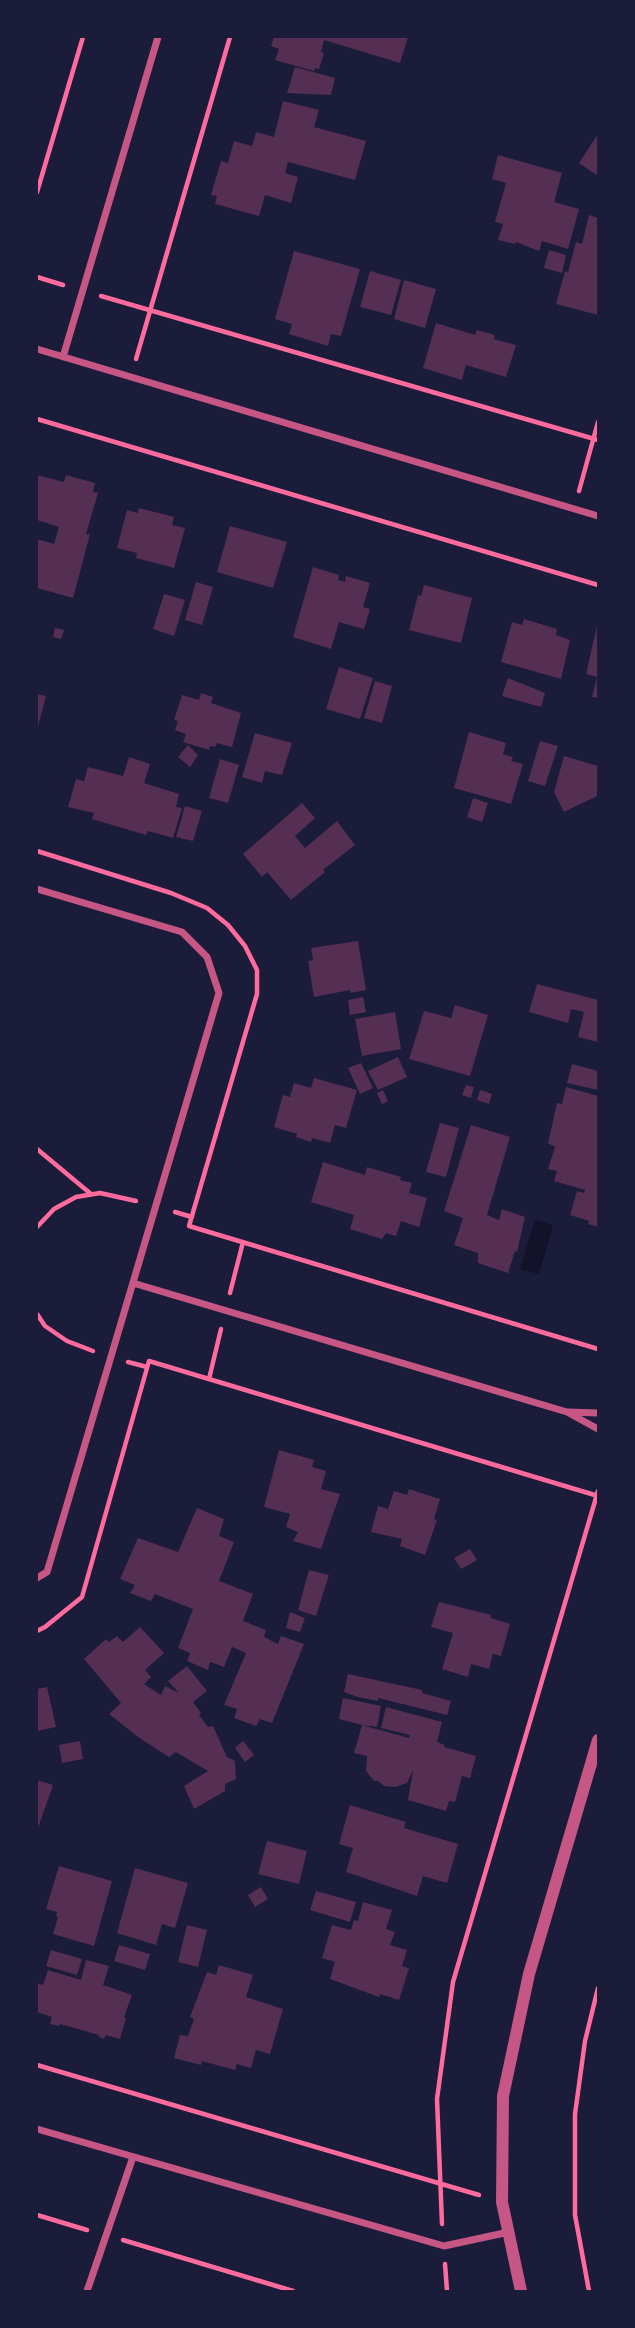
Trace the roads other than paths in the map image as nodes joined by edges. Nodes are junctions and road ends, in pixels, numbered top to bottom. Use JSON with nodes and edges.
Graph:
{"nodes":[{"id":1,"x":158,"y":37,"type":"edge"},
{"id":2,"x":37,"y":349,"type":"edge"},
{"id":3,"x":63,"y":357,"type":"junction"},
{"id":4,"x":598,"y":516,"type":"edge"},
{"id":5,"x":37,"y":889,"type":"edge"},
{"id":6,"x":133,"y":1283,"type":"junction"},
{"id":7,"x":568,"y":1412,"type":"junction"},
{"id":8,"x":598,"y":1413,"type":"edge"},
{"id":9,"x":598,"y":1429,"type":"edge"},
{"id":10,"x":37,"y":1578,"type":"edge"},
{"id":11,"x":598,"y":1740,"type":"edge"},
{"id":12,"x":37,"y":2129,"type":"edge"},
{"id":13,"x":133,"y":2157,"type":"junction"},
{"id":14,"x":509,"y":2232,"type":"junction"},
{"id":15,"x":87,"y":2291,"type":"edge"},
{"id":16,"x":521,"y":2291,"type":"edge"}],
"edges":[{"from":1,"to":3,"type":"street"},
{"from":2,"to":3,"type":"street"},
{"from":3,"to":4,"type":"street"},
{"from":5,"to":6,"type":"street"},
{"from":6,"to":7,"type":"street"},
{"from":6,"to":10,"type":"street"},
{"from":7,"to":8,"type":"street"},
{"from":7,"to":9,"type":"street"},
{"from":11,"to":14,"type":"street"},
{"from":12,"to":13,"type":"street"},
{"from":13,"to":14,"type":"street"},
{"from":13,"to":15,"type":"street"},
{"from":14,"to":16,"type":"street"}]}
